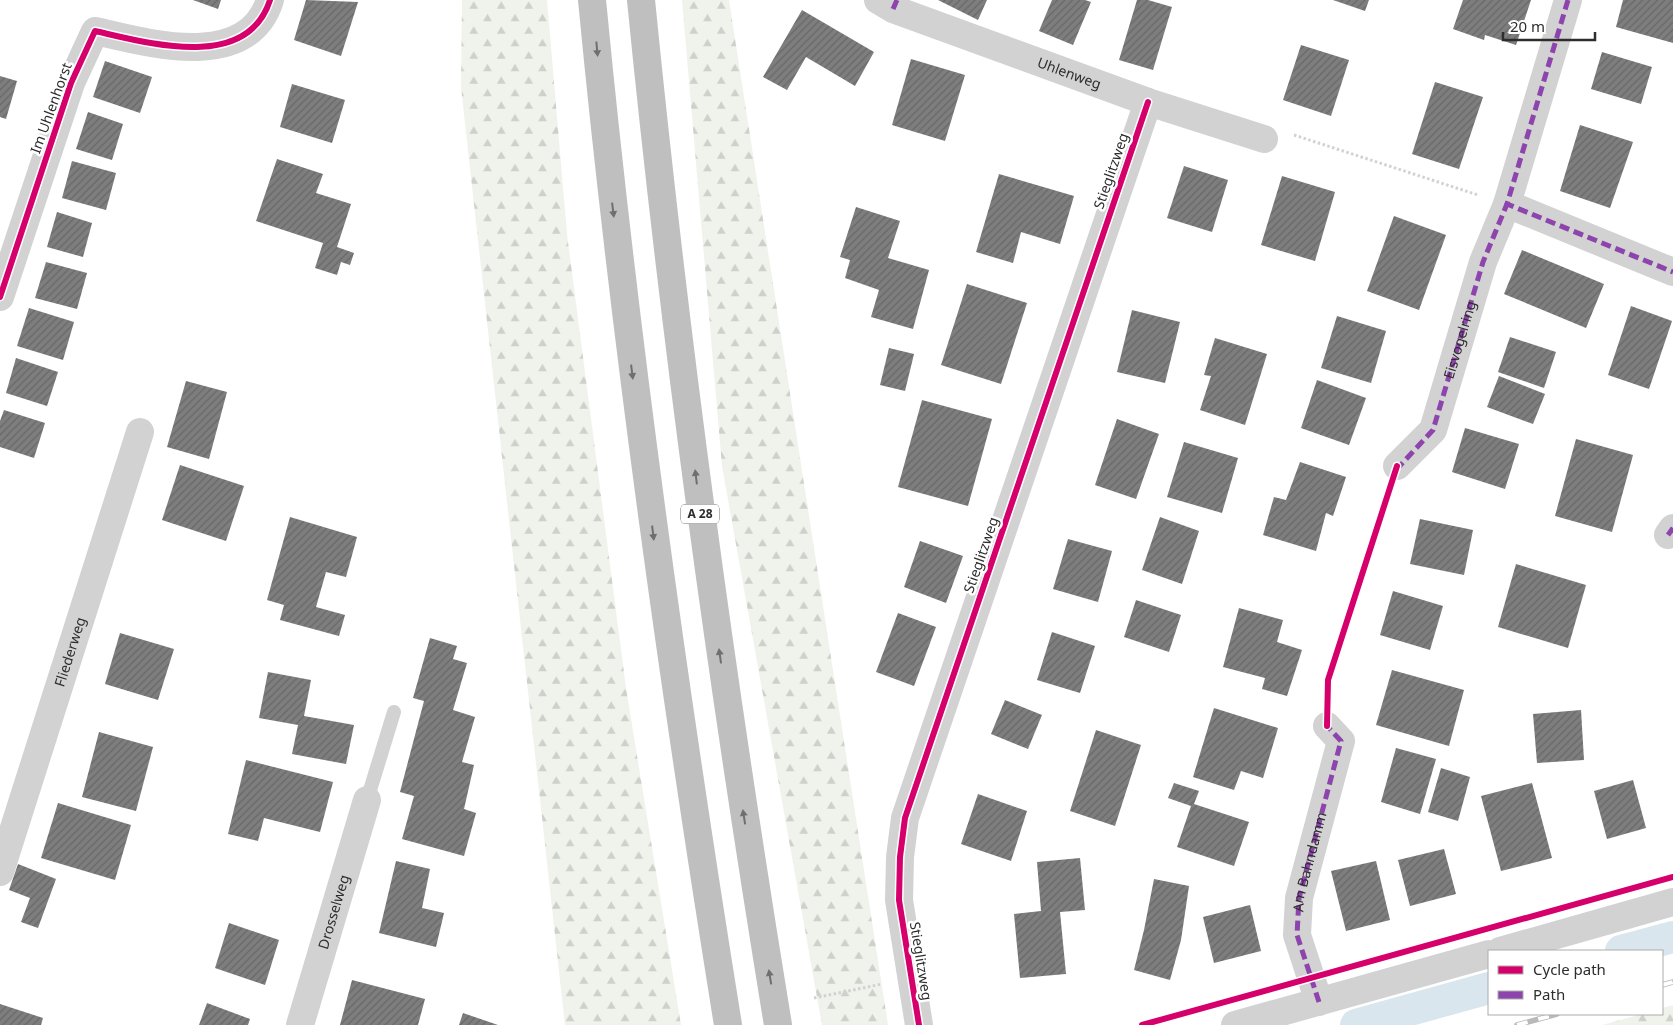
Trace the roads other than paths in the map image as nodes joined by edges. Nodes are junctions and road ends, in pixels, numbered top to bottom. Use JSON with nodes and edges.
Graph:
{"nodes":[{"id":1,"x":270,"y":0,"type":"edge"},
{"id":2,"x":592,"y":0,"type":"edge"},
{"id":3,"x":641,"y":0,"type":"edge"},
{"id":4,"x":1568,"y":0,"type":"edge"},
{"id":5,"x":889,"y":3,"type":"edge"},
{"id":6,"x":1148,"y":102,"type":"junction"},
{"id":7,"x":1264,"y":139,"type":"road end"},
{"id":8,"x":1507,"y":204,"type":"junction"},
{"id":9,"x":1673,"y":272,"type":"edge"},
{"id":10,"x":0,"y":297,"type":"edge"},
{"id":11,"x":140,"y":432,"type":"dead end"},
{"id":12,"x":1397,"y":466,"type":"dead end"},
{"id":13,"x":394,"y":712,"type":"dead end"},
{"id":14,"x":1327,"y":726,"type":"dead end"},
{"id":15,"x":367,"y":800,"type":"joint"},
{"id":16,"x":0,"y":872,"type":"edge"},
{"id":17,"x":1673,"y":902,"type":"edge"},
{"id":18,"x":1504,"y":950,"type":"edge"},
{"id":19,"x":1488,"y":954,"type":"edge"},
{"id":20,"x":1319,"y":1002,"type":"junction"},
{"id":21,"x":300,"y":1025,"type":"edge"},
{"id":22,"x":728,"y":1025,"type":"edge"},
{"id":23,"x":778,"y":1025,"type":"edge"},
{"id":24,"x":919,"y":1025,"type":"edge"},
{"id":25,"x":1235,"y":1025,"type":"edge"}],
"edges":[{"from":1,"to":10,"type":"street","name":"Im Uhlenhorst"},
{"from":2,"to":22,"type":"highway","one_way":true},
{"from":23,"to":3,"type":"highway","number":"A 28","one_way":true},
{"from":4,"to":8,"type":"street","name":"Eisvogelring"},
{"from":5,"to":6,"type":"street","name":"Uhlenweg"},
{"from":6,"to":7,"type":"street","name":"Uhlenweg"},
{"from":6,"to":24,"type":"street","name":"Stieglitzweg"},
{"from":8,"to":9,"type":"street"},
{"from":8,"to":12,"type":"street","name":"Eisvogelring"},
{"from":11,"to":16,"type":"street","name":"Fliederweg"},
{"from":13,"to":15,"type":"lane"},
{"from":14,"to":20,"type":"street","name":"Am Bahndamm"},
{"from":15,"to":21,"type":"street","name":"Drosselweg"},
{"from":17,"to":18,"type":"street"},
{"from":19,"to":20,"type":"street"},
{"from":20,"to":25,"type":"street"}]}
